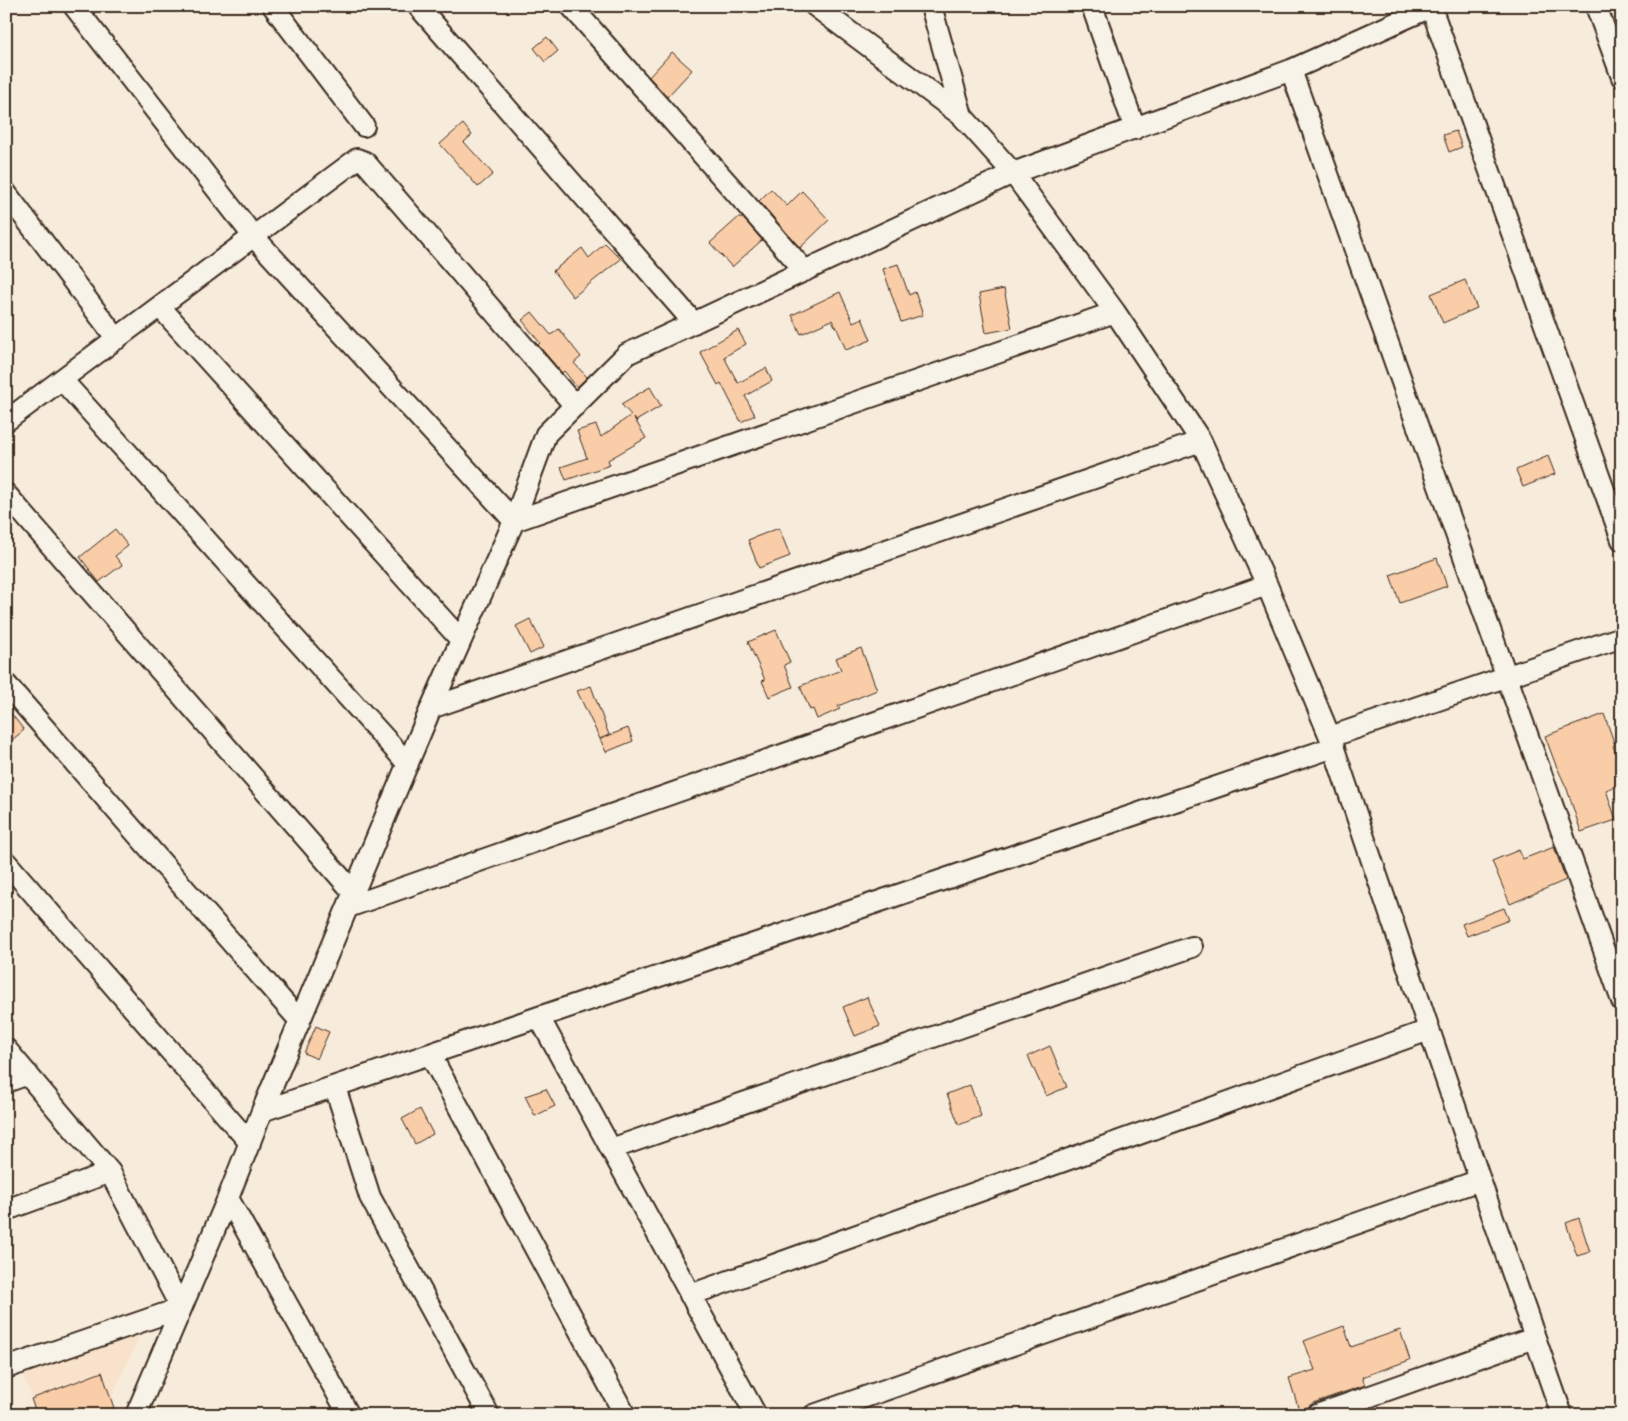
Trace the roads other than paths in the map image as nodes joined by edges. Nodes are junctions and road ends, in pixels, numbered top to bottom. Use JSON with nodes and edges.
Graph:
{"nodes":[{"id":1,"x":74,"y":6,"type":"edge"},
{"id":2,"x":273,"y":6,"type":"edge"},
{"id":3,"x":418,"y":6,"type":"edge"},
{"id":4,"x":571,"y":6,"type":"edge"},
{"id":5,"x":815,"y":6,"type":"edge"},
{"id":6,"x":931,"y":6,"type":"edge"},
{"id":7,"x":1092,"y":6,"type":"edge"},
{"id":8,"x":1596,"y":6,"type":"edge"},
{"id":9,"x":1432,"y":7,"type":"edge"},
{"id":10,"x":1291,"y":70,"type":"junction"},
{"id":11,"x":1622,"y":77,"type":"edge"},
{"id":12,"x":962,"y":116,"type":"junction"},
{"id":13,"x":364,"y":126,"type":"dead end"},
{"id":14,"x":1135,"y":129,"type":"junction"},
{"id":15,"x":1013,"y":173,"type":"junction"},
{"id":16,"x":6,"y":193,"type":"edge"},
{"id":17,"x":254,"y":237,"type":"junction"},
{"id":18,"x":805,"y":271,"type":"junction"},
{"id":19,"x":160,"y":307,"type":"junction"},
{"id":20,"x":1115,"y":312,"type":"junction"},
{"id":21,"x":694,"y":323,"type":"junction"},
{"id":22,"x":117,"y":339,"type":"junction"},
{"id":23,"x":62,"y":380,"type":"junction"},
{"id":24,"x":575,"y":406,"type":"junction"},
{"id":25,"x":6,"y":421,"type":"edge"},
{"id":26,"x":1201,"y":441,"type":"junction"},
{"id":27,"x":6,"y":494,"type":"edge"},
{"id":28,"x":514,"y":522,"type":"junction"},
{"id":29,"x":1622,"y":540,"type":"edge"},
{"id":30,"x":1267,"y":585,"type":"junction"},
{"id":31,"x":1622,"y":637,"type":"edge"},
{"id":32,"x":461,"y":640,"type":"junction"},
{"id":33,"x":1506,"y":676,"type":"junction"},
{"id":34,"x":6,"y":684,"type":"edge"},
{"id":35,"x":431,"y":708,"type":"junction"},
{"id":36,"x":1332,"y":742,"type":"junction"},
{"id":37,"x":408,"y":764,"type":"junction"},
{"id":38,"x":6,"y":862,"type":"edge"},
{"id":39,"x":351,"y":900,"type":"junction"},
{"id":40,"x":1192,"y":947,"type":"dead end"},
{"id":41,"x":1622,"y":1001,"type":"edge"},
{"id":42,"x":539,"y":1017,"type":"junction"},
{"id":43,"x":300,"y":1021,"type":"junction"},
{"id":44,"x":1429,"y":1030,"type":"junction"},
{"id":45,"x":6,"y":1049,"type":"edge"},
{"id":46,"x":430,"y":1054,"type":"junction"},
{"id":47,"x":28,"y":1074,"type":"junction"},
{"id":48,"x":6,"y":1082,"type":"edge"},
{"id":49,"x":335,"y":1087,"type":"junction"},
{"id":50,"x":262,"y":1112,"type":"junction"},
{"id":51,"x":250,"y":1143,"type":"junction"},
{"id":52,"x":611,"y":1149,"type":"junction"},
{"id":53,"x":110,"y":1172,"type":"junction"},
{"id":54,"x":1480,"y":1180,"type":"junction"},
{"id":55,"x":228,"y":1198,"type":"junction"},
{"id":56,"x":6,"y":1210,"type":"edge"},
{"id":57,"x":690,"y":1295,"type":"junction"},
{"id":58,"x":181,"y":1308,"type":"junction"},
{"id":59,"x":1534,"y":1338,"type":"junction"},
{"id":60,"x":6,"y":1368,"type":"edge"},
{"id":61,"x":346,"y":1414,"type":"edge"},
{"id":62,"x":136,"y":1415,"type":"edge"},
{"id":63,"x":489,"y":1415,"type":"edge"},
{"id":64,"x":625,"y":1415,"type":"edge"},
{"id":65,"x":756,"y":1415,"type":"edge"},
{"id":66,"x":814,"y":1415,"type":"edge"},
{"id":67,"x":1317,"y":1415,"type":"edge"},
{"id":68,"x":1562,"y":1415,"type":"edge"}],
"edges":[{"from":1,"to":17,"type":"street"},
{"from":2,"to":13,"type":"street"},
{"from":3,"to":21,"type":"street"},
{"from":4,"to":18,"type":"street"},
{"from":5,"to":12,"type":"street"},
{"from":6,"to":12,"type":"street"},
{"from":7,"to":14,"type":"street"},
{"from":8,"to":11,"type":"street"},
{"from":9,"to":10,"type":"street"},
{"from":9,"to":29,"type":"street"},
{"from":10,"to":14,"type":"street"},
{"from":10,"to":33,"type":"street"},
{"from":12,"to":15,"type":"street"},
{"from":14,"to":15,"type":"street"},
{"from":15,"to":18,"type":"street"},
{"from":15,"to":20,"type":"street"},
{"from":16,"to":22,"type":"street"},
{"from":17,"to":19,"type":"street"},
{"from":17,"to":24,"type":"street"},
{"from":17,"to":28,"type":"street"},
{"from":18,"to":21,"type":"street"},
{"from":19,"to":22,"type":"street"},
{"from":19,"to":32,"type":"street"},
{"from":20,"to":26,"type":"street"},
{"from":20,"to":28,"type":"street"},
{"from":21,"to":24,"type":"street"},
{"from":22,"to":23,"type":"street"},
{"from":23,"to":25,"type":"street"},
{"from":23,"to":37,"type":"street"},
{"from":24,"to":28,"type":"street"},
{"from":26,"to":30,"type":"street"},
{"from":26,"to":35,"type":"street"},
{"from":27,"to":39,"type":"street"},
{"from":28,"to":32,"type":"street"},
{"from":30,"to":36,"type":"street"},
{"from":30,"to":39,"type":"street"},
{"from":31,"to":33,"type":"street"},
{"from":32,"to":35,"type":"street"},
{"from":33,"to":36,"type":"street"},
{"from":33,"to":41,"type":"street"},
{"from":34,"to":43,"type":"street"},
{"from":35,"to":37,"type":"street"},
{"from":36,"to":42,"type":"street"},
{"from":36,"to":44,"type":"street"},
{"from":37,"to":39,"type":"street"},
{"from":38,"to":51,"type":"street"},
{"from":39,"to":43,"type":"street"},
{"from":40,"to":52,"type":"street"},
{"from":42,"to":46,"type":"street"},
{"from":42,"to":52,"type":"street"},
{"from":43,"to":50,"type":"street"},
{"from":44,"to":54,"type":"street"},
{"from":44,"to":57,"type":"street"},
{"from":45,"to":47,"type":"street"},
{"from":46,"to":49,"type":"street"},
{"from":46,"to":64,"type":"street"},
{"from":47,"to":48,"type":"street"},
{"from":47,"to":53,"type":"street"},
{"from":49,"to":50,"type":"street"},
{"from":49,"to":63,"type":"street"},
{"from":50,"to":51,"type":"street"},
{"from":51,"to":55,"type":"street"},
{"from":52,"to":57,"type":"street"},
{"from":53,"to":56,"type":"street"},
{"from":53,"to":58,"type":"street"},
{"from":54,"to":59,"type":"street"},
{"from":54,"to":66,"type":"street"},
{"from":55,"to":58,"type":"street"},
{"from":55,"to":61,"type":"street"},
{"from":57,"to":65,"type":"street"},
{"from":58,"to":60,"type":"street"},
{"from":58,"to":62,"type":"street"},
{"from":59,"to":67,"type":"street"},
{"from":59,"to":68,"type":"street"}]}
